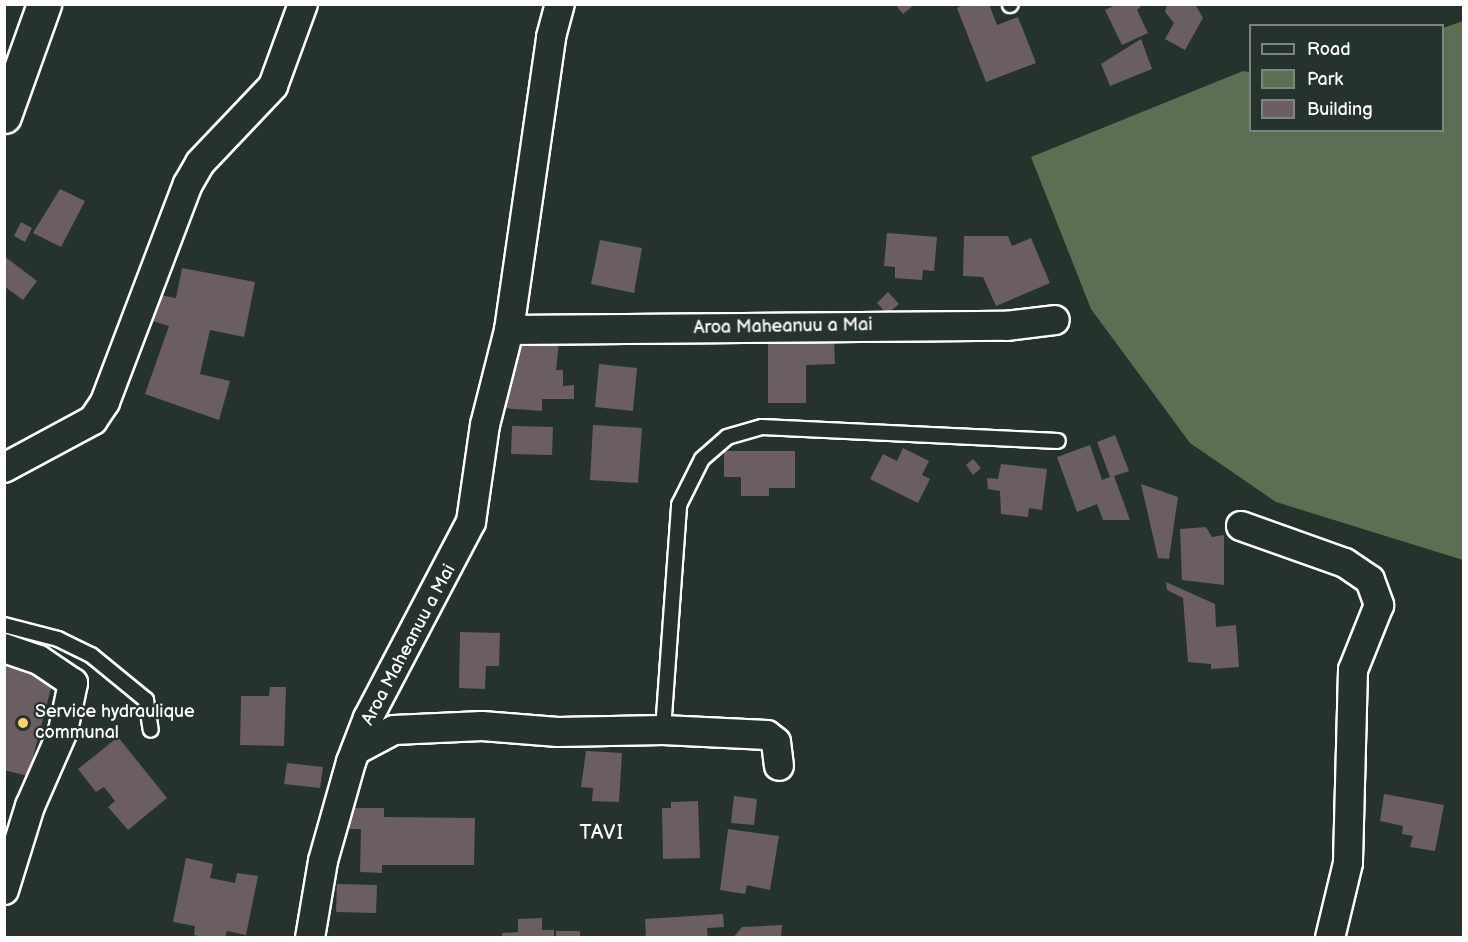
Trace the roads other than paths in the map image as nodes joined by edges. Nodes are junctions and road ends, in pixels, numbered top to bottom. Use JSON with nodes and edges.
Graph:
{"nodes":[{"id":1,"x":44,"y":4,"type":"edge"},
{"id":2,"x":303,"y":4,"type":"edge"},
{"id":3,"x":560,"y":4,"type":"edge"},
{"id":4,"x":4,"y":116,"type":"edge"},
{"id":5,"x":1055,"y":320,"type":"dead end"},
{"id":6,"x":509,"y":330,"type":"junction"},
{"id":7,"x":1058,"y":441,"type":"dead end"},
{"id":8,"x":4,"y":468,"type":"edge"},
{"id":9,"x":1241,"y":526,"type":"dead end"},
{"id":10,"x":4,"y":625,"type":"edge"},
{"id":11,"x":4,"y":648,"type":"edge"},
{"id":12,"x":151,"y":730,"type":"dead end"},
{"id":13,"x":663,"y":730,"type":"junction"},
{"id":14,"x":356,"y":750,"type":"junction"},
{"id":15,"x":779,"y":766,"type":"dead end"},
{"id":16,"x":4,"y":890,"type":"edge"},
{"id":17,"x":310,"y":938,"type":"edge"},
{"id":18,"x":1330,"y":938,"type":"edge"}],
"edges":[{"from":1,"to":4,"type":"main road"},
{"from":2,"to":8,"type":"street"},
{"from":3,"to":6,"type":"street","name":"Aroa Maheanuu a Mai"},
{"from":5,"to":6,"type":"street","name":"Aroa Maheanuu a Mai"},
{"from":6,"to":14,"type":"street","name":"Aroa Maheanuu a Mai"},
{"from":7,"to":13,"type":"lane"},
{"from":9,"to":18,"type":"street"},
{"from":10,"to":12,"type":"lane"},
{"from":11,"to":16,"type":"street"},
{"from":13,"to":14,"type":"street","name":"Aroa Maheanuu a Mai"},
{"from":13,"to":15,"type":"street","name":"Aroa Maheanuu a Mai"},
{"from":14,"to":17,"type":"street","name":"Aroa Maheanuu a Mai"}]}
